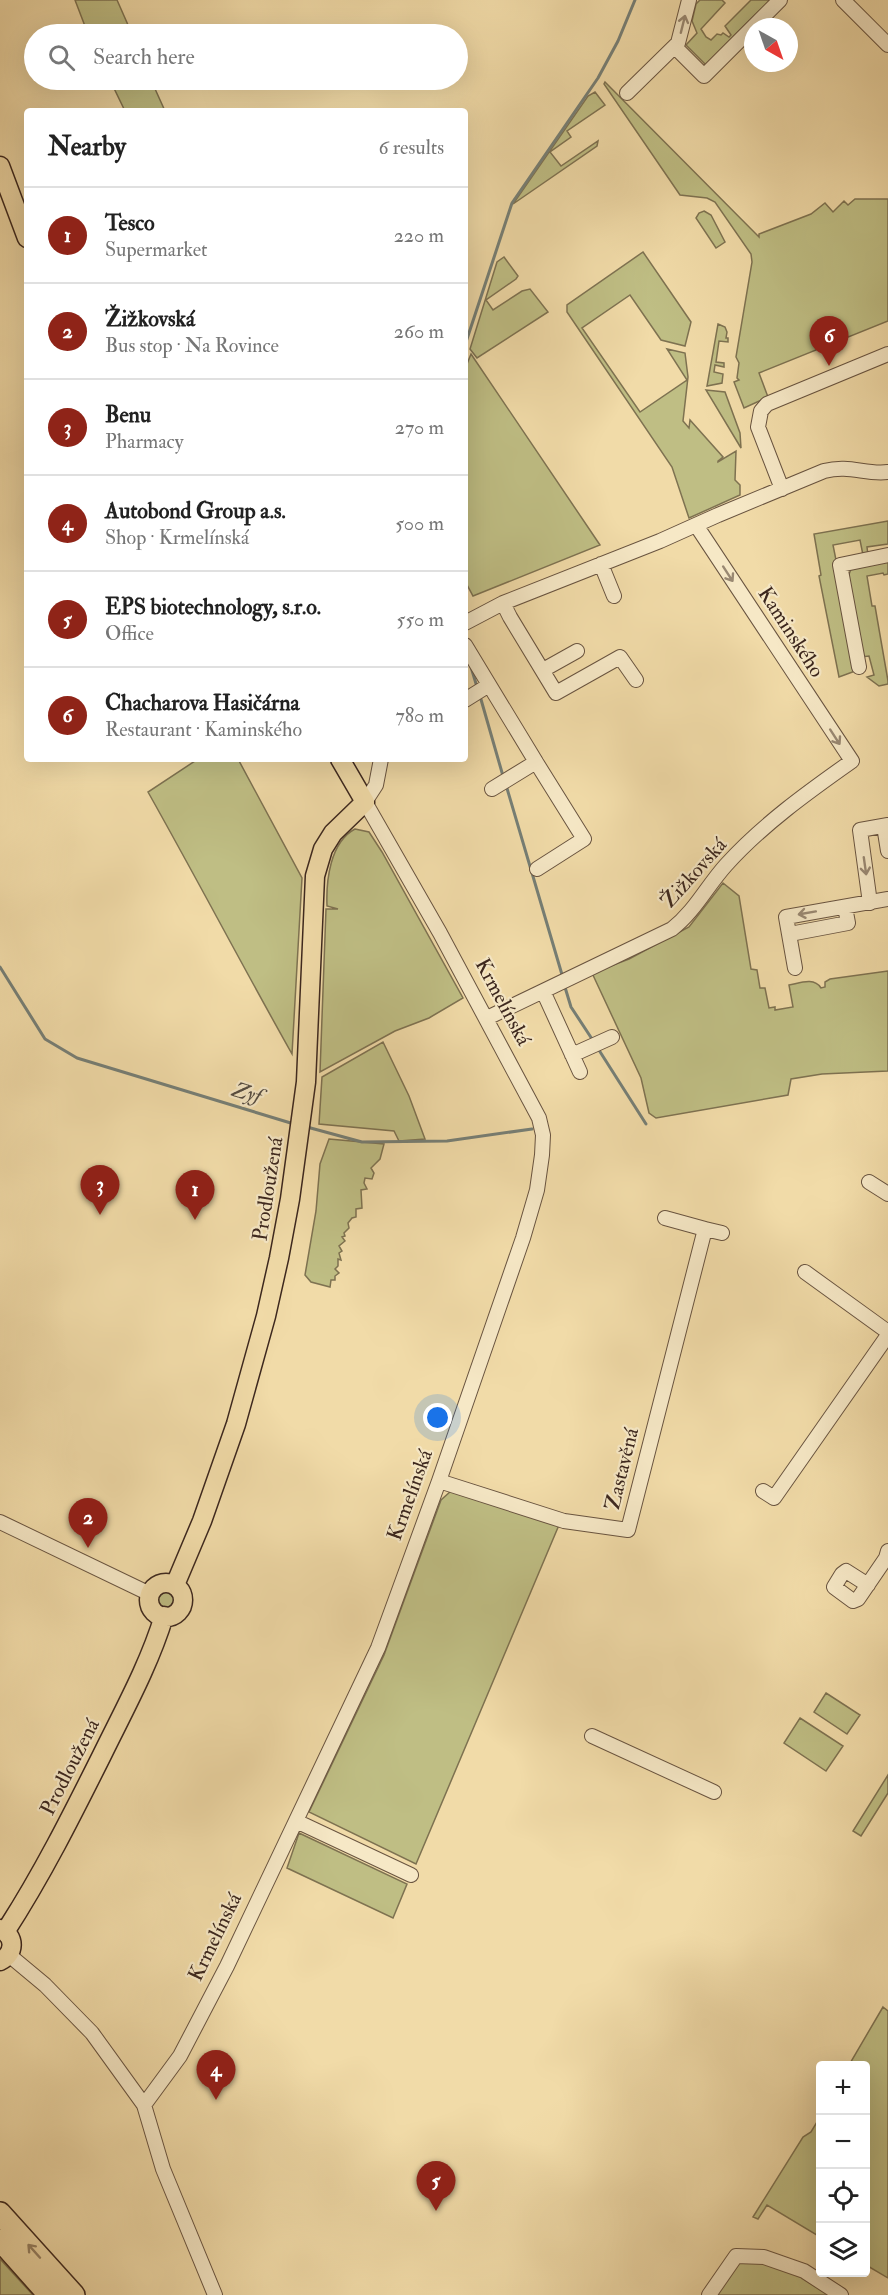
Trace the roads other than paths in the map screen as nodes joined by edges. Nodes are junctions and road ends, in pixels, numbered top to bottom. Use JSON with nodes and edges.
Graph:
{"nodes":[{"id":1,"x":690,"y":0,"type":"edge"},
{"id":2,"x":780,"y":0,"type":"edge"},
{"id":3,"x":843,"y":0,"type":"edge"},
{"id":4,"x":762,"y":18,"type":"edge"},
{"id":5,"x":744,"y":36,"type":"edge"},
{"id":6,"x":888,"y":45,"type":"edge"},
{"id":7,"x":675,"y":47,"type":"junction"},
{"id":8,"x":627,"y":93,"type":"dead end"},
{"id":9,"x":0,"y":166,"type":"edge"},
{"id":10,"x":24,"y":230,"type":"edge"},
{"id":11,"x":888,"y":354,"type":"edge"},
{"id":12,"x":888,"y":472,"type":"edge"},
{"id":13,"x":782,"y":489,"type":"junction"},
{"id":14,"x":696,"y":525,"type":"junction"},
{"id":15,"x":888,"y":555,"type":"edge"},
{"id":16,"x":601,"y":564,"type":"junction"},
{"id":17,"x":615,"y":596,"type":"dead end"},
{"id":18,"x":503,"y":603,"type":"junction"},
{"id":19,"x":468,"y":621,"type":"edge"},
{"id":20,"x":468,"y":650,"type":"edge"},
{"id":21,"x":577,"y":651,"type":"dead end"},
{"id":22,"x":859,"y":667,"type":"dead end"},
{"id":23,"x":543,"y":670,"type":"junction"},
{"id":24,"x":636,"y":680,"type":"dead end"},
{"id":25,"x":489,"y":685,"type":"junction"},
{"id":26,"x":468,"y":698,"type":"edge"},
{"id":27,"x":852,"y":761,"type":"joint"},
{"id":28,"x":342,"y":762,"type":"edge"},
{"id":29,"x":380,"y":762,"type":"edge"},
{"id":30,"x":536,"y":762,"type":"junction"},
{"id":31,"x":492,"y":789,"type":"dead end"},
{"id":32,"x":365,"y":802,"type":"junction"},
{"id":33,"x":886,"y":826,"type":"edge"},
{"id":34,"x":888,"y":850,"type":"edge"},
{"id":35,"x":537,"y":869,"type":"dead end"},
{"id":36,"x":888,"y":900,"type":"edge"},
{"id":37,"x":870,"y":903,"type":"junction"},
{"id":38,"x":795,"y":968,"type":"dead end"},
{"id":39,"x":543,"y":991,"type":"junction"},
{"id":40,"x":487,"y":1018,"type":"junction"},
{"id":41,"x":612,"y":1037,"type":"dead end"},
{"id":42,"x":572,"y":1055,"type":"junction"},
{"id":43,"x":580,"y":1072,"type":"dead end"},
{"id":44,"x":869,"y":1182,"type":"dead end"},
{"id":45,"x":888,"y":1194,"type":"edge"},
{"id":46,"x":665,"y":1218,"type":"dead end"},
{"id":47,"x":705,"y":1229,"type":"junction"},
{"id":48,"x":722,"y":1233,"type":"dead end"},
{"id":49,"x":804,"y":1272,"type":"dead end"},
{"id":50,"x":888,"y":1334,"type":"edge"},
{"id":51,"x":439,"y":1481,"type":"junction"},
{"id":52,"x":763,"y":1491,"type":"dead end"},
{"id":53,"x":0,"y":1522,"type":"edge"},
{"id":54,"x":888,"y":1551,"type":"edge"},
{"id":55,"x":175,"y":1585,"type":"junction"},
{"id":56,"x":868,"y":1585,"type":"dead end"},
{"id":57,"x":150,"y":1594,"type":"junction"},
{"id":58,"x":164,"y":1616,"type":"junction"},
{"id":59,"x":592,"y":1736,"type":"dead end"},
{"id":60,"x":714,"y":1792,"type":"dead end"},
{"id":61,"x":296,"y":1821,"type":"junction"},
{"id":62,"x":411,"y":1875,"type":"dead end"},
{"id":63,"x":3,"y":1930,"type":"edge"},
{"id":64,"x":4,"y":1958,"type":"edge"},
{"id":65,"x":144,"y":2106,"type":"junction"},
{"id":66,"x":0,"y":2213,"type":"edge"},
{"id":67,"x":0,"y":2240,"type":"edge"},
{"id":68,"x":49,"y":2295,"type":"edge"},
{"id":69,"x":74,"y":2295,"type":"edge"},
{"id":70,"x":215,"y":2295,"type":"edge"},
{"id":71,"x":709,"y":2295,"type":"edge"},
{"id":72,"x":841,"y":2295,"type":"edge"}],
"edges":[{"from":7,"to":1,"type":"street","one_way":true},
{"from":2,"to":4,"type":"street"},
{"from":3,"to":6,"type":"street"},
{"from":5,"to":7,"type":"street"},
{"from":7,"to":8,"type":"street"},
{"from":9,"to":10,"type":"main road"},
{"from":11,"to":13,"type":"street"},
{"from":12,"to":13,"type":"street"},
{"from":13,"to":14,"type":"street"},
{"from":14,"to":16,"type":"street"},
{"from":14,"to":27,"type":"street","name":"Kaminského","one_way":true},
{"from":15,"to":22,"type":"street"},
{"from":16,"to":17,"type":"street"},
{"from":16,"to":18,"type":"street"},
{"from":18,"to":19,"type":"street"},
{"from":18,"to":23,"type":"street"},
{"from":20,"to":25,"type":"street"},
{"from":21,"to":23,"type":"street"},
{"from":23,"to":24,"type":"street"},
{"from":25,"to":26,"type":"street"},
{"from":25,"to":30,"type":"street"},
{"from":27,"to":39,"type":"street","name":"Žižkovská"},
{"from":28,"to":32,"type":"main road","name":"Krmelínská"},
{"from":29,"to":32,"type":"street"},
{"from":30,"to":31,"type":"street"},
{"from":30,"to":35,"type":"street"},
{"from":32,"to":40,"type":"street","name":"Krmelínská"},
{"from":32,"to":55,"type":"main road","name":"Prodloužená"},
{"from":33,"to":34,"type":"street"},
{"from":33,"to":37,"type":"street","one_way":true},
{"from":36,"to":37,"type":"street"},
{"from":37,"to":38,"type":"street"},
{"from":39,"to":40,"type":"street","name":"Žižkovská"},
{"from":39,"to":42,"type":"street"},
{"from":40,"to":51,"type":"street","name":"Krmelínská"},
{"from":41,"to":42,"type":"street"},
{"from":42,"to":43,"type":"street"},
{"from":44,"to":45,"type":"street"},
{"from":46,"to":47,"type":"street"},
{"from":47,"to":48,"type":"street"},
{"from":47,"to":51,"type":"street","name":"Zastavěná"},
{"from":49,"to":50,"type":"street"},
{"from":50,"to":52,"type":"street"},
{"from":51,"to":61,"type":"street","name":"Krmelínská"},
{"from":53,"to":57,"type":"street"},
{"from":54,"to":56,"type":"street"},
{"from":55,"to":57,"type":"main road"},
{"from":55,"to":58,"type":"main road"},
{"from":57,"to":58,"type":"main road"},
{"from":58,"to":63,"type":"main road","name":"Prodloužená"},
{"from":59,"to":60,"type":"street"},
{"from":61,"to":62,"type":"street"},
{"from":61,"to":65,"type":"street","name":"Krmelínská"},
{"from":63,"to":64,"type":"main road"},
{"from":64,"to":65,"type":"street"},
{"from":65,"to":70,"type":"street"},
{"from":69,"to":66,"type":"highway","one_way":true},
{"from":67,"to":68,"type":"highway"},
{"from":71,"to":72,"type":"street"}]}
